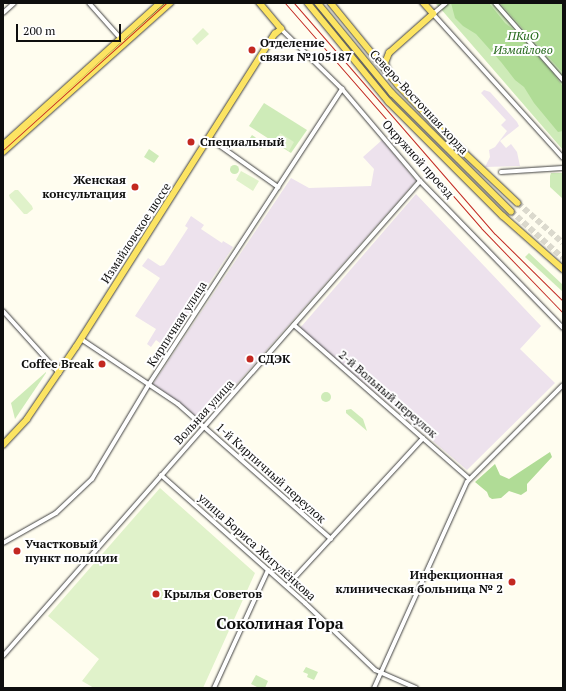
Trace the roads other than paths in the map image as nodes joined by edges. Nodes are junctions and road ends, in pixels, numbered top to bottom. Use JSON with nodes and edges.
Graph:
{"nodes":[{"id":1,"x":14,"y":3,"type":"edge"},
{"id":2,"x":89,"y":3,"type":"edge"},
{"id":3,"x":160,"y":3,"type":"edge"},
{"id":4,"x":170,"y":3,"type":"edge"},
{"id":5,"x":259,"y":3,"type":"edge"},
{"id":6,"x":308,"y":3,"type":"edge"},
{"id":7,"x":318,"y":3,"type":"edge"},
{"id":8,"x":331,"y":3,"type":"edge"},
{"id":9,"x":423,"y":3,"type":"edge"},
{"id":10,"x":446,"y":3,"type":"edge"},
{"id":11,"x":495,"y":3,"type":"edge"},
{"id":12,"x":3,"y":12,"type":"edge"},
{"id":13,"x":433,"y":14,"type":"junction"},
{"id":14,"x":281,"y":29,"type":"junction"},
{"id":15,"x":123,"y":40,"type":"junction"},
{"id":16,"x":391,"y":77,"type":"junction"},
{"id":17,"x":563,"y":80,"type":"edge"},
{"id":18,"x":342,"y":89,"type":"junction"},
{"id":19,"x":209,"y":138,"type":"junction"},
{"id":20,"x":3,"y":144,"type":"edge"},
{"id":21,"x":3,"y":152,"type":"edge"},
{"id":22,"x":563,"y":158,"type":"edge"},
{"id":23,"x":563,"y":168,"type":"edge"},
{"id":24,"x":501,"y":172,"type":"dead end"},
{"id":25,"x":420,"y":182,"type":"junction"},
{"id":26,"x":278,"y":188,"type":"junction"},
{"id":27,"x":518,"y":203,"type":"tunnel mouth"},
{"id":28,"x":511,"y":211,"type":"tunnel mouth"},
{"id":29,"x":563,"y":270,"type":"edge"},
{"id":30,"x":3,"y":311,"type":"edge"},
{"id":31,"x":294,"y":325,"type":"junction"},
{"id":32,"x":563,"y":328,"type":"edge"},
{"id":33,"x":81,"y":340,"type":"junction"},
{"id":34,"x":59,"y":373,"type":"junction"},
{"id":35,"x":149,"y":384,"type":"junction"},
{"id":36,"x":563,"y":385,"type":"edge"},
{"id":37,"x":204,"y":426,"type":"junction"},
{"id":38,"x":423,"y":438,"type":"junction"},
{"id":39,"x":3,"y":444,"type":"edge"},
{"id":40,"x":161,"y":475,"type":"junction"},
{"id":41,"x":469,"y":479,"type":"junction"},
{"id":42,"x":330,"y":539,"type":"junction"},
{"id":43,"x":3,"y":543,"type":"edge"},
{"id":44,"x":268,"y":570,"type":"junction"},
{"id":45,"x":286,"y":586,"type":"junction"},
{"id":46,"x":3,"y":656,"type":"edge"},
{"id":47,"x":381,"y":672,"type":"junction"},
{"id":48,"x":214,"y":688,"type":"edge"},
{"id":49,"x":374,"y":688,"type":"edge"},
{"id":50,"x":416,"y":688,"type":"edge"}],
"edges":[{"from":1,"to":12,"type":"street"},
{"from":2,"to":15,"type":"street"},
{"from":3,"to":15,"type":"main road"},
{"from":4,"to":15,"type":"main road"},
{"from":5,"to":14,"type":"main road","name":"Окружной проезд"},
{"from":6,"to":29,"type":"main road"},
{"from":7,"to":28,"type":"main road","name":"Северо-Восточная хорда"},
{"from":8,"to":16,"type":"main road","name":"Северо-Восточная хорда"},
{"from":9,"to":13,"type":"main road"},
{"from":10,"to":13,"type":"street"},
{"from":11,"to":17,"type":"street"},
{"from":13,"to":16,"type":"main road"},
{"from":13,"to":22,"type":"street"},
{"from":14,"to":18,"type":"street","name":"Окружной проезд"},
{"from":14,"to":19,"type":"main road","name":"Измайловское шоссе"},
{"from":15,"to":20,"type":"main road"},
{"from":15,"to":21,"type":"main road"},
{"from":16,"to":27,"type":"main road","name":"Северо-Восточная хорда"},
{"from":18,"to":25,"type":"street","name":"Окружной проезд"},
{"from":18,"to":26,"type":"street","name":"Кирпичная улица"},
{"from":19,"to":26,"type":"street"},
{"from":19,"to":33,"type":"main road","name":"Измайловское шоссе"},
{"from":23,"to":24,"type":"street"},
{"from":25,"to":31,"type":"street","name":"Вольная улица"},
{"from":25,"to":32,"type":"street","name":"Окружной проезд"},
{"from":26,"to":35,"type":"street","name":"Кирпичная улица"},
{"from":30,"to":34,"type":"street"},
{"from":31,"to":37,"type":"street","name":"Вольная улица"},
{"from":31,"to":38,"type":"street","name":"2-й Вольный переулок"},
{"from":33,"to":34,"type":"main road","name":"Измайловское шоссе"},
{"from":33,"to":35,"type":"street","name":"1-й Кирпичный переулок"},
{"from":34,"to":39,"type":"main road","name":"Измайловское шоссе"},
{"from":35,"to":37,"type":"street","name":"1-й Кирпичный переулок"},
{"from":35,"to":43,"type":"street","name":"Кирпичная улица"},
{"from":36,"to":41,"type":"street"},
{"from":37,"to":40,"type":"street","name":"Вольная улица"},
{"from":37,"to":42,"type":"street","name":"1-й Кирпичный переулок"},
{"from":38,"to":41,"type":"street","name":"2-й Вольный переулок"},
{"from":38,"to":42,"type":"street"},
{"from":40,"to":44,"type":"street","name":"улица Бориса Жигулёнкова"},
{"from":40,"to":46,"type":"street","name":"Вольная улица"},
{"from":41,"to":47,"type":"street"},
{"from":42,"to":45,"type":"street"},
{"from":44,"to":45,"type":"street","name":"улица Бориса Жигулёнкова"},
{"from":44,"to":48,"type":"street"},
{"from":45,"to":47,"type":"street","name":"улица Бориса Жигулёнкова"},
{"from":47,"to":49,"type":"street"},
{"from":47,"to":50,"type":"street","name":"улица Бориса Жигулёнкова"}]}
